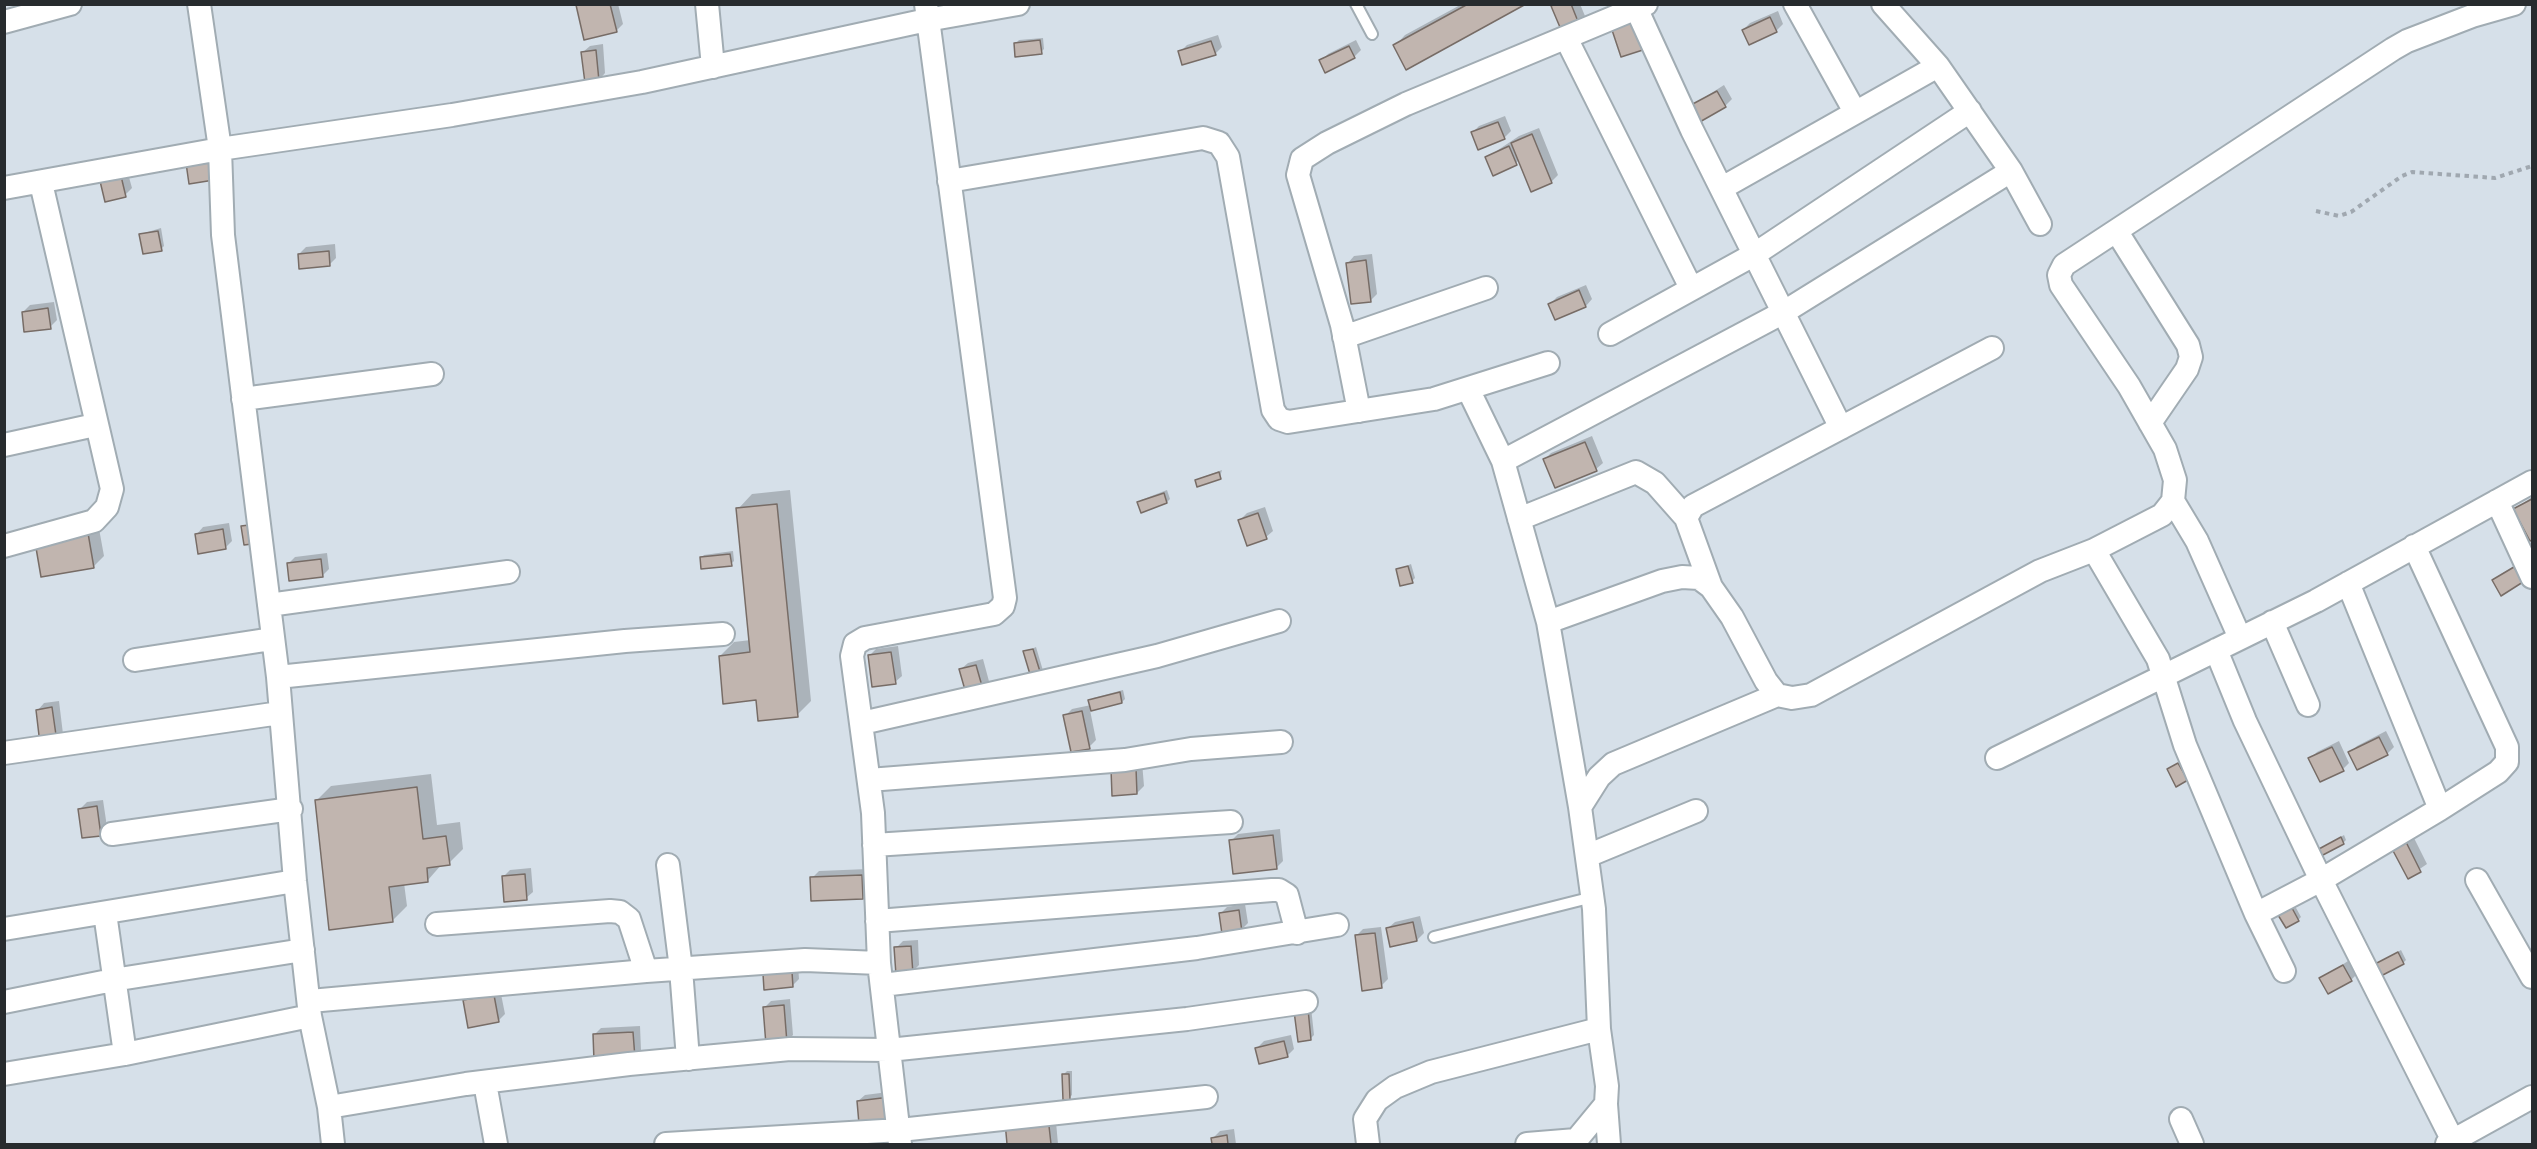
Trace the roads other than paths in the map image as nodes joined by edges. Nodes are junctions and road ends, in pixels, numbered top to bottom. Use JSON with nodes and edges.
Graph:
{"nodes":[{"id":1,"x":70,"y":4,"type":"edge"},
{"id":2,"x":199,"y":4,"type":"edge"},
{"id":3,"x":707,"y":4,"type":"edge"},
{"id":4,"x":1018,"y":4,"type":"edge"},
{"id":5,"x":1356,"y":4,"type":"edge"},
{"id":6,"x":1795,"y":4,"type":"edge"},
{"id":7,"x":1883,"y":4,"type":"edge"},
{"id":8,"x":2514,"y":4,"type":"edge"},
{"id":9,"x":1641,"y":7,"type":"edge"},
{"id":10,"x":927,"y":12,"type":"edge"},
{"id":11,"x":4,"y":22,"type":"edge"},
{"id":12,"x":1372,"y":34,"type":"dead end"},
{"id":13,"x":1566,"y":38,"type":"junction"},
{"id":14,"x":1938,"y":66,"type":"junction"},
{"id":15,"x":713,"y":68,"type":"junction"},
{"id":16,"x":1970,"y":111,"type":"junction"},
{"id":17,"x":1854,"y":112,"type":"junction"},
{"id":18,"x":220,"y":149,"type":"junction"},
{"id":19,"x":2011,"y":171,"type":"junction"},
{"id":20,"x":948,"y":181,"type":"junction"},
{"id":21,"x":41,"y":183,"type":"junction"},
{"id":22,"x":4,"y":188,"type":"edge"},
{"id":23,"x":1722,"y":188,"type":"junction"},
{"id":24,"x":2040,"y":224,"type":"dead end"},
{"id":25,"x":2117,"y":232,"type":"junction"},
{"id":26,"x":1755,"y":254,"type":"junction"},
{"id":27,"x":1486,"y":288,"type":"dead end"},
{"id":28,"x":1691,"y":288,"type":"junction"},
{"id":29,"x":1784,"y":312,"type":"junction"},
{"id":30,"x":1610,"y":334,"type":"dead end"},
{"id":31,"x":1344,"y":337,"type":"junction"},
{"id":32,"x":1992,"y":348,"type":"dead end"},
{"id":33,"x":1548,"y":363,"type":"dead end"},
{"id":34,"x":432,"y":374,"type":"dead end"},
{"id":35,"x":1468,"y":391,"type":"junction"},
{"id":36,"x":243,"y":399,"type":"junction"},
{"id":37,"x":1359,"y":411,"type":"junction"},
{"id":38,"x":2150,"y":423,"type":"junction"},
{"id":39,"x":95,"y":424,"type":"junction"},
{"id":40,"x":1841,"y":428,"type":"junction"},
{"id":41,"x":4,"y":445,"type":"edge"},
{"id":42,"x":1503,"y":461,"type":"junction"},
{"id":43,"x":2532,"y":482,"type":"edge"},
{"id":44,"x":2173,"y":501,"type":"junction"},
{"id":45,"x":2497,"y":501,"type":"junction"},
{"id":46,"x":1686,"y":518,"type":"junction"},
{"id":47,"x":1519,"y":519,"type":"junction"},
{"id":48,"x":4,"y":546,"type":"edge"},
{"id":49,"x":2414,"y":546,"type":"junction"},
{"id":50,"x":2094,"y":550,"type":"junction"},
{"id":51,"x":508,"y":572,"type":"dead end"},
{"id":52,"x":2532,"y":577,"type":"edge"},
{"id":53,"x":2348,"y":583,"type":"junction"},
{"id":54,"x":1711,"y":587,"type":"junction"},
{"id":55,"x":269,"y":605,"type":"junction"},
{"id":56,"x":1279,"y":621,"type":"dead end"},
{"id":57,"x":1548,"y":622,"type":"junction"},
{"id":58,"x":2272,"y":622,"type":"junction"},
{"id":59,"x":723,"y":634,"type":"dead end"},
{"id":60,"x":2240,"y":638,"type":"junction"},
{"id":61,"x":272,"y":639,"type":"junction"},
{"id":62,"x":2216,"y":650,"type":"junction"},
{"id":63,"x":135,"y":660,"type":"dead end"},
{"id":64,"x":2163,"y":675,"type":"junction"},
{"id":65,"x":278,"y":677,"type":"junction"},
{"id":66,"x":1777,"y":695,"type":"junction"},
{"id":67,"x":2308,"y":705,"type":"dead end"},
{"id":68,"x":280,"y":713,"type":"junction"},
{"id":69,"x":862,"y":723,"type":"junction"},
{"id":70,"x":1281,"y":742,"type":"dead end"},
{"id":71,"x":4,"y":753,"type":"edge"},
{"id":72,"x":1997,"y":758,"type":"dead end"},
{"id":73,"x":869,"y":780,"type":"junction"},
{"id":74,"x":1580,"y":807,"type":"junction"},
{"id":75,"x":291,"y":809,"type":"junction"},
{"id":76,"x":2440,"y":809,"type":"junction"},
{"id":77,"x":1695,"y":811,"type":"dead end"},
{"id":78,"x":1232,"y":822,"type":"dead end"},
{"id":79,"x":112,"y":834,"type":"dead end"},
{"id":80,"x":874,"y":844,"type":"junction"},
{"id":81,"x":1587,"y":856,"type":"junction"},
{"id":82,"x":668,"y":866,"type":"dead end"},
{"id":83,"x":2321,"y":880,"type":"junction"},
{"id":84,"x":2477,"y":880,"type":"dead end"},
{"id":85,"x":295,"y":881,"type":"junction"},
{"id":86,"x":1593,"y":897,"type":"junction"},
{"id":87,"x":105,"y":913,"type":"junction"},
{"id":88,"x":2256,"y":914,"type":"junction"},
{"id":89,"x":877,"y":921,"type":"junction"},
{"id":90,"x":437,"y":924,"type":"dead end"},
{"id":91,"x":1337,"y":925,"type":"dead end"},
{"id":92,"x":4,"y":928,"type":"edge"},
{"id":93,"x":1297,"y":933,"type":"junction"},
{"id":94,"x":1434,"y":937,"type":"dead end"},
{"id":95,"x":303,"y":950,"type":"junction"},
{"id":96,"x":681,"y":969,"type":"junction"},
{"id":97,"x":646,"y":971,"type":"junction"},
{"id":98,"x":2284,"y":971,"type":"dead end"},
{"id":99,"x":880,"y":974,"type":"junction"},
{"id":100,"x":2532,"y":977,"type":"edge"},
{"id":101,"x":113,"y":980,"type":"junction"},
{"id":102,"x":4,"y":1002,"type":"edge"},
{"id":103,"x":1306,"y":1002,"type":"dead end"},
{"id":104,"x":310,"y":1008,"type":"junction"},
{"id":105,"x":1599,"y":1029,"type":"junction"},
{"id":106,"x":889,"y":1050,"type":"junction"},
{"id":107,"x":125,"y":1054,"type":"junction"},
{"id":108,"x":688,"y":1059,"type":"junction"},
{"id":109,"x":4,"y":1074,"type":"edge"},
{"id":110,"x":485,"y":1083,"type":"junction"},
{"id":111,"x":1206,"y":1096,"type":"dead end"},
{"id":112,"x":2532,"y":1098,"type":"edge"},
{"id":113,"x":1606,"y":1104,"type":"junction"},
{"id":114,"x":329,"y":1107,"type":"junction"},
{"id":115,"x":2181,"y":1119,"type":"dead end"},
{"id":116,"x":900,"y":1137,"type":"edge"},
{"id":117,"x":1574,"y":1142,"type":"edge"},
{"id":118,"x":2450,"y":1143,"type":"edge"},
{"id":119,"x":333,"y":1144,"type":"edge"},
{"id":120,"x":496,"y":1144,"type":"edge"},
{"id":121,"x":666,"y":1144,"type":"edge"},
{"id":122,"x":1368,"y":1144,"type":"edge"},
{"id":123,"x":1527,"y":1144,"type":"edge"},
{"id":124,"x":1609,"y":1144,"type":"edge"},
{"id":125,"x":2192,"y":1144,"type":"edge"}],
"edges":[{"from":1,"to":11,"type":"street"},
{"from":2,"to":18,"type":"street"},
{"from":3,"to":15,"type":"street"},
{"from":4,"to":10,"type":"street"},
{"from":5,"to":12,"type":"lane"},
{"from":6,"to":17,"type":"street"},
{"from":7,"to":14,"type":"street"},
{"from":8,"to":25,"type":"street"},
{"from":9,"to":13,"type":"street"},
{"from":9,"to":23,"type":"street"},
{"from":10,"to":15,"type":"street"},
{"from":10,"to":20,"type":"street"},
{"from":13,"to":28,"type":"street"},
{"from":13,"to":31,"type":"street"},
{"from":14,"to":16,"type":"street"},
{"from":14,"to":17,"type":"street"},
{"from":15,"to":18,"type":"street"},
{"from":16,"to":19,"type":"street"},
{"from":16,"to":26,"type":"street"},
{"from":17,"to":23,"type":"street"},
{"from":18,"to":21,"type":"street"},
{"from":18,"to":36,"type":"street"},
{"from":19,"to":24,"type":"street"},
{"from":19,"to":29,"type":"street"},
{"from":20,"to":37,"type":"street"},
{"from":20,"to":69,"type":"street"},
{"from":21,"to":22,"type":"street"},
{"from":21,"to":39,"type":"street"},
{"from":23,"to":26,"type":"street"},
{"from":25,"to":38,"type":"street"},
{"from":25,"to":38,"type":"street"},
{"from":26,"to":28,"type":"street"},
{"from":26,"to":29,"type":"street"},
{"from":27,"to":31,"type":"street"},
{"from":28,"to":30,"type":"street"},
{"from":29,"to":40,"type":"street"},
{"from":29,"to":42,"type":"street"},
{"from":31,"to":37,"type":"street"},
{"from":32,"to":40,"type":"street"},
{"from":33,"to":35,"type":"street"},
{"from":34,"to":36,"type":"street"},
{"from":35,"to":37,"type":"street"},
{"from":35,"to":42,"type":"street"},
{"from":36,"to":55,"type":"street"},
{"from":38,"to":44,"type":"street"},
{"from":39,"to":41,"type":"street"},
{"from":39,"to":48,"type":"street"},
{"from":40,"to":46,"type":"street"},
{"from":42,"to":47,"type":"street"},
{"from":43,"to":45,"type":"street"},
{"from":44,"to":50,"type":"street"},
{"from":44,"to":60,"type":"street"},
{"from":45,"to":49,"type":"street"},
{"from":45,"to":52,"type":"street"},
{"from":46,"to":47,"type":"street"},
{"from":46,"to":54,"type":"street"},
{"from":47,"to":57,"type":"street"},
{"from":49,"to":53,"type":"street"},
{"from":49,"to":76,"type":"street"},
{"from":50,"to":64,"type":"street"},
{"from":50,"to":66,"type":"street"},
{"from":51,"to":55,"type":"street"},
{"from":53,"to":58,"type":"street"},
{"from":53,"to":76,"type":"street"},
{"from":54,"to":57,"type":"street"},
{"from":54,"to":66,"type":"street"},
{"from":55,"to":61,"type":"street"},
{"from":56,"to":69,"type":"street"},
{"from":57,"to":74,"type":"street"},
{"from":58,"to":60,"type":"street"},
{"from":58,"to":67,"type":"street"},
{"from":59,"to":65,"type":"street"},
{"from":60,"to":62,"type":"street"},
{"from":61,"to":63,"type":"street"},
{"from":61,"to":65,"type":"street"},
{"from":62,"to":64,"type":"street"},
{"from":62,"to":83,"type":"street"},
{"from":64,"to":72,"type":"street"},
{"from":64,"to":88,"type":"street"},
{"from":65,"to":68,"type":"street"},
{"from":66,"to":74,"type":"street"},
{"from":68,"to":71,"type":"street"},
{"from":68,"to":75,"type":"street"},
{"from":69,"to":73,"type":"street"},
{"from":70,"to":73,"type":"street"},
{"from":73,"to":80,"type":"street"},
{"from":74,"to":81,"type":"street"},
{"from":75,"to":79,"type":"street"},
{"from":75,"to":85,"type":"street"},
{"from":76,"to":83,"type":"street"},
{"from":77,"to":81,"type":"street"},
{"from":78,"to":80,"type":"street"},
{"from":80,"to":89,"type":"street"},
{"from":81,"to":86,"type":"street"},
{"from":82,"to":96,"type":"street"},
{"from":83,"to":88,"type":"street"},
{"from":83,"to":118,"type":"street"},
{"from":84,"to":100,"type":"street"},
{"from":85,"to":87,"type":"street"},
{"from":85,"to":95,"type":"street"},
{"from":86,"to":94,"type":"lane"},
{"from":86,"to":105,"type":"street"},
{"from":87,"to":92,"type":"street"},
{"from":87,"to":101,"type":"street"},
{"from":88,"to":98,"type":"street"},
{"from":89,"to":93,"type":"street"},
{"from":89,"to":99,"type":"street"},
{"from":90,"to":97,"type":"street"},
{"from":91,"to":93,"type":"street"},
{"from":93,"to":99,"type":"street"},
{"from":95,"to":101,"type":"street"},
{"from":95,"to":104,"type":"street"},
{"from":96,"to":97,"type":"street"},
{"from":96,"to":99,"type":"street"},
{"from":96,"to":108,"type":"street"},
{"from":97,"to":104,"type":"street"},
{"from":99,"to":106,"type":"street"},
{"from":101,"to":102,"type":"street"},
{"from":101,"to":107,"type":"street"},
{"from":103,"to":106,"type":"street"},
{"from":104,"to":107,"type":"street"},
{"from":104,"to":114,"type":"street"},
{"from":105,"to":113,"type":"street"},
{"from":105,"to":122,"type":"street"},
{"from":106,"to":108,"type":"street"},
{"from":106,"to":116,"type":"street"},
{"from":107,"to":109,"type":"street"},
{"from":108,"to":110,"type":"street"},
{"from":110,"to":114,"type":"street"},
{"from":110,"to":120,"type":"street"},
{"from":111,"to":116,"type":"street"},
{"from":112,"to":118,"type":"street"},
{"from":113,"to":117,"type":"street"},
{"from":113,"to":124,"type":"street"},
{"from":114,"to":119,"type":"street"},
{"from":115,"to":125,"type":"street"},
{"from":116,"to":121,"type":"street"},
{"from":117,"to":123,"type":"street"}]}
